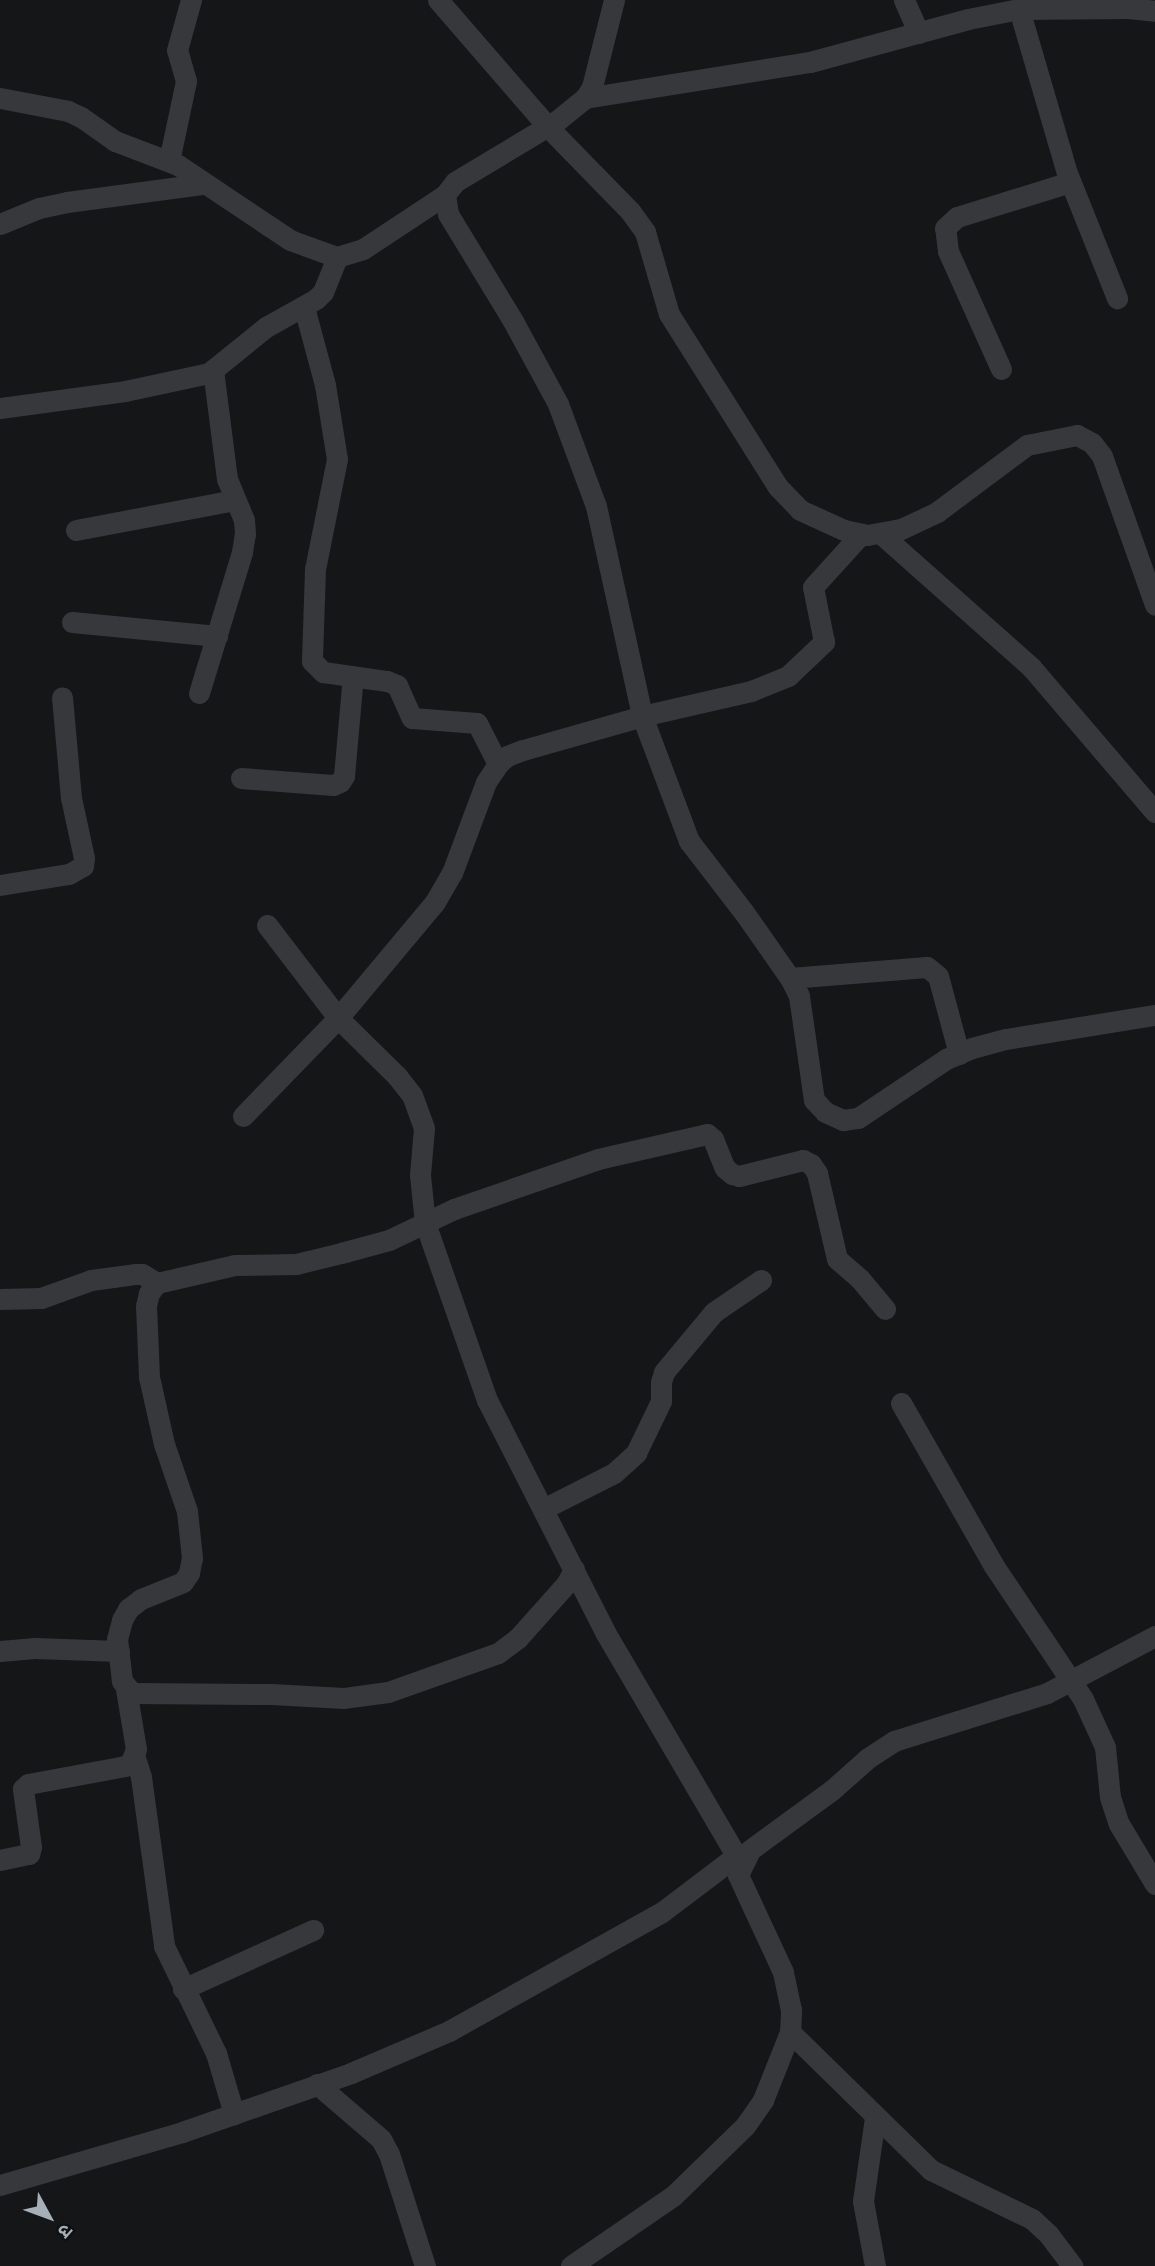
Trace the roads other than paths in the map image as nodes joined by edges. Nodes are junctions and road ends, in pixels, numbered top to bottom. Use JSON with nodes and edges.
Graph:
{"nodes":[{"id":1,"x":191,"y":0,"type":"edge"},
{"id":2,"x":438,"y":0,"type":"edge"},
{"id":3,"x":614,"y":0,"type":"edge"},
{"id":4,"x":904,"y":0,"type":"edge"},
{"id":5,"x":1018,"y":9,"type":"junction"},
{"id":6,"x":1155,"y":11,"type":"edge"},
{"id":7,"x":919,"y":33,"type":"junction"},
{"id":8,"x":0,"y":98,"type":"edge"},
{"id":9,"x":585,"y":99,"type":"junction"},
{"id":10,"x":547,"y":126,"type":"junction"},
{"id":11,"x":169,"y":161,"type":"junction"},
{"id":12,"x":1070,"y":182,"type":"junction"},
{"id":13,"x":202,"y":184,"type":"junction"},
{"id":14,"x":445,"y":195,"type":"junction"},
{"id":15,"x":0,"y":224,"type":"edge"},
{"id":16,"x":337,"y":257,"type":"junction"},
{"id":17,"x":1117,"y":298,"type":"dead end"},
{"id":18,"x":304,"y":307,"type":"junction"},
{"id":19,"x":1001,"y":369,"type":"dead end"},
{"id":20,"x":213,"y":370,"type":"junction"},
{"id":21,"x":0,"y":408,"type":"edge"},
{"id":22,"x":235,"y":500,"type":"junction"},
{"id":23,"x":76,"y":530,"type":"dead end"},
{"id":24,"x":871,"y":533,"type":"junction"},
{"id":25,"x":1155,"y":605,"type":"edge"},
{"id":26,"x":72,"y":622,"type":"dead end"},
{"id":27,"x":217,"y":636,"type":"junction"},
{"id":28,"x":353,"y":676,"type":"junction"},
{"id":29,"x":199,"y":693,"type":"dead end"},
{"id":30,"x":62,"y":697,"type":"dead end"},
{"id":31,"x":642,"y":716,"type":"junction"},
{"id":32,"x":498,"y":764,"type":"junction"},
{"id":33,"x":241,"y":778,"type":"dead end"},
{"id":34,"x":1155,"y":811,"type":"edge"},
{"id":35,"x":0,"y":885,"type":"edge"},
{"id":36,"x":267,"y":925,"type":"dead end"},
{"id":37,"x":790,"y":978,"type":"junction"},
{"id":38,"x":1155,"y":1015,"type":"edge"},
{"id":39,"x":338,"y":1018,"type":"junction"},
{"id":40,"x":959,"y":1054,"type":"junction"},
{"id":41,"x":243,"y":1116,"type":"dead end"},
{"id":42,"x":425,"y":1223,"type":"junction"},
{"id":43,"x":761,"y":1280,"type":"dead end"},
{"id":44,"x":157,"y":1283,"type":"junction"},
{"id":45,"x":0,"y":1299,"type":"edge"},
{"id":46,"x":885,"y":1309,"type":"dead end"},
{"id":47,"x":901,"y":1403,"type":"dead end"},
{"id":48,"x":543,"y":1509,"type":"junction"},
{"id":49,"x":574,"y":1569,"type":"junction"},
{"id":50,"x":1155,"y":1636,"type":"edge"},
{"id":51,"x":0,"y":1651,"type":"edge"},
{"id":52,"x":119,"y":1651,"type":"junction"},
{"id":53,"x":1073,"y":1679,"type":"junction"},
{"id":54,"x":126,"y":1689,"type":"junction"},
{"id":55,"x":134,"y":1755,"type":"junction"},
{"id":56,"x":0,"y":1860,"type":"edge"},
{"id":57,"x":738,"y":1860,"type":"junction"},
{"id":58,"x":1155,"y":1884,"type":"edge"},
{"id":59,"x":313,"y":1930,"type":"dead end"},
{"id":60,"x":183,"y":1989,"type":"junction"},
{"id":61,"x":790,"y":2032,"type":"junction"},
{"id":62,"x":317,"y":2084,"type":"junction"},
{"id":63,"x":234,"y":2114,"type":"junction"},
{"id":64,"x":875,"y":2118,"type":"junction"},
{"id":65,"x":0,"y":2185,"type":"edge"},
{"id":66,"x":425,"y":2266,"type":"edge"},
{"id":67,"x":571,"y":2266,"type":"edge"},
{"id":68,"x":875,"y":2266,"type":"edge"},
{"id":69,"x":1072,"y":2266,"type":"edge"}],
"edges":[{"from":1,"to":11,"type":"street"},
{"from":2,"to":10,"type":"street"},
{"from":3,"to":9,"type":"street"},
{"from":4,"to":7,"type":"street"},
{"from":5,"to":6,"type":"street"},
{"from":5,"to":7,"type":"street"},
{"from":5,"to":12,"type":"street"},
{"from":7,"to":9,"type":"street"},
{"from":8,"to":11,"type":"street"},
{"from":9,"to":10,"type":"street"},
{"from":10,"to":14,"type":"street"},
{"from":10,"to":24,"type":"street"},
{"from":11,"to":13,"type":"street"},
{"from":12,"to":17,"type":"street"},
{"from":12,"to":19,"type":"street"},
{"from":13,"to":15,"type":"street"},
{"from":13,"to":16,"type":"street"},
{"from":14,"to":16,"type":"street"},
{"from":14,"to":31,"type":"street"},
{"from":16,"to":18,"type":"street"},
{"from":18,"to":20,"type":"street"},
{"from":18,"to":28,"type":"street"},
{"from":20,"to":21,"type":"street"},
{"from":20,"to":22,"type":"street"},
{"from":22,"to":23,"type":"street"},
{"from":22,"to":27,"type":"street"},
{"from":24,"to":25,"type":"street"},
{"from":24,"to":31,"type":"street"},
{"from":24,"to":34,"type":"street"},
{"from":26,"to":27,"type":"street"},
{"from":27,"to":29,"type":"street"},
{"from":28,"to":32,"type":"street"},
{"from":28,"to":33,"type":"street"},
{"from":30,"to":35,"type":"street"},
{"from":31,"to":32,"type":"street"},
{"from":31,"to":37,"type":"street"},
{"from":32,"to":39,"type":"street"},
{"from":36,"to":39,"type":"street"},
{"from":37,"to":40,"type":"street"},
{"from":37,"to":40,"type":"street"},
{"from":38,"to":40,"type":"street"},
{"from":39,"to":41,"type":"street"},
{"from":39,"to":42,"type":"street"},
{"from":42,"to":44,"type":"street"},
{"from":42,"to":46,"type":"street"},
{"from":42,"to":48,"type":"street"},
{"from":43,"to":48,"type":"street"},
{"from":44,"to":45,"type":"street"},
{"from":44,"to":52,"type":"street"},
{"from":47,"to":53,"type":"street"},
{"from":48,"to":49,"type":"street"},
{"from":49,"to":54,"type":"street"},
{"from":49,"to":57,"type":"street"},
{"from":50,"to":53,"type":"street"},
{"from":51,"to":52,"type":"street"},
{"from":52,"to":54,"type":"street"},
{"from":53,"to":57,"type":"street"},
{"from":53,"to":58,"type":"street"},
{"from":54,"to":55,"type":"street"},
{"from":55,"to":56,"type":"street"},
{"from":55,"to":60,"type":"street"},
{"from":57,"to":61,"type":"street"},
{"from":57,"to":62,"type":"street"},
{"from":59,"to":60,"type":"street"},
{"from":60,"to":63,"type":"street"},
{"from":61,"to":64,"type":"street"},
{"from":61,"to":67,"type":"street"},
{"from":62,"to":63,"type":"street"},
{"from":62,"to":66,"type":"street"},
{"from":63,"to":65,"type":"street"},
{"from":64,"to":68,"type":"street"},
{"from":64,"to":69,"type":"street"}]}
